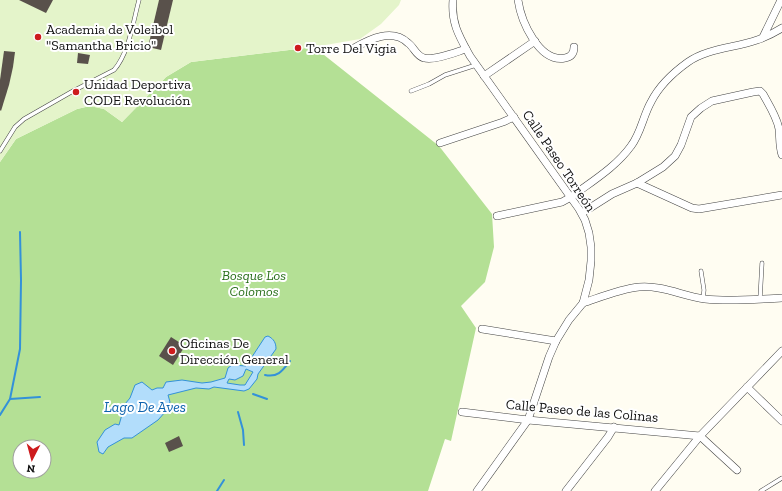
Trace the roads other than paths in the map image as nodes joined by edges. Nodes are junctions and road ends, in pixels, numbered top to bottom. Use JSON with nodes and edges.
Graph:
{"nodes":[{"id":1,"x":139,"y":0,"type":"edge"},
{"id":2,"x":453,"y":0,"type":"edge"},
{"id":3,"x":518,"y":0,"type":"edge"},
{"id":4,"x":781,"y":0,"type":"edge"},
{"id":5,"x":782,"y":28,"type":"edge"},
{"id":6,"x":764,"y":37,"type":"junction"},
{"id":7,"x":535,"y":41,"type":"junction"},
{"id":8,"x":574,"y":47,"type":"dead end"},
{"id":9,"x":354,"y":48,"type":"dead end"},
{"id":10,"x":466,"y":49,"type":"junction"},
{"id":11,"x":476,"y":64,"type":"junction"},
{"id":12,"x":484,"y":76,"type":"junction"},
{"id":13,"x":411,"y":91,"type":"dead end"},
{"id":14,"x":514,"y":117,"type":"junction"},
{"id":15,"x":440,"y":143,"type":"dead end"},
{"id":16,"x":0,"y":151,"type":"edge"},
{"id":17,"x":782,"y":155,"type":"edge"},
{"id":18,"x":637,"y":183,"type":"junction"},
{"id":19,"x":782,"y":195,"type":"edge"},
{"id":20,"x":571,"y":197,"type":"junction"},
{"id":21,"x":582,"y":213,"type":"junction"},
{"id":22,"x":496,"y":216,"type":"dead end"},
{"id":23,"x":762,"y":263,"type":"dead end"},
{"id":24,"x":701,"y":271,"type":"dead end"},
{"id":25,"x":782,"y":298,"type":"edge"},
{"id":26,"x":703,"y":299,"type":"junction"},
{"id":27,"x":760,"y":299,"type":"junction"},
{"id":28,"x":583,"y":304,"type":"junction"},
{"id":29,"x":482,"y":330,"type":"dead end"},
{"id":30,"x":556,"y":341,"type":"junction"},
{"id":31,"x":782,"y":350,"type":"edge"},
{"id":32,"x":747,"y":387,"type":"junction"},
{"id":33,"x":462,"y":412,"type":"dead end"},
{"id":34,"x":528,"y":420,"type":"junction"},
{"id":35,"x":782,"y":421,"type":"edge"},
{"id":36,"x":614,"y":427,"type":"junction"},
{"id":37,"x":700,"y":436,"type":"junction"},
{"id":38,"x":737,"y":470,"type":"dead end"},
{"id":39,"x":782,"y":478,"type":"edge"},
{"id":40,"x":658,"y":490,"type":"edge"},
{"id":41,"x":477,"y":491,"type":"edge"},
{"id":42,"x":566,"y":491,"type":"edge"},
{"id":43,"x":761,"y":491,"type":"edge"}],
"edges":[{"from":1,"to":16,"type":"lane"},
{"from":2,"to":10,"type":"street","name":"Calle Paseo Torreón"},
{"from":3,"to":7,"type":"street"},
{"from":4,"to":6,"type":"street"},
{"from":5,"to":6,"type":"street"},
{"from":6,"to":20,"type":"street"},
{"from":7,"to":8,"type":"street"},
{"from":7,"to":12,"type":"street"},
{"from":9,"to":10,"type":"street"},
{"from":10,"to":11,"type":"street","name":"Calle Paseo Torreón"},
{"from":11,"to":12,"type":"street","name":"Calle Paseo Torreón"},
{"from":11,"to":13,"type":"lane"},
{"from":12,"to":14,"type":"street","name":"Calle Paseo Torreón"},
{"from":14,"to":15,"type":"street"},
{"from":14,"to":20,"type":"street","name":"Calle Paseo Torreón"},
{"from":17,"to":18,"type":"street"},
{"from":18,"to":19,"type":"street"},
{"from":18,"to":21,"type":"street"},
{"from":20,"to":21,"type":"street","name":"Calle Paseo Torreón"},
{"from":20,"to":22,"type":"street"},
{"from":21,"to":28,"type":"street","name":"Calle Paseo Torreón"},
{"from":23,"to":27,"type":"lane"},
{"from":24,"to":26,"type":"lane"},
{"from":25,"to":27,"type":"street"},
{"from":26,"to":27,"type":"street"},
{"from":26,"to":28,"type":"street"},
{"from":28,"to":30,"type":"street","name":"Calle Paseo Torreón"},
{"from":29,"to":30,"type":"street"},
{"from":30,"to":34,"type":"street","name":"Calle Paseo Torreón"},
{"from":31,"to":32,"type":"street"},
{"from":32,"to":35,"type":"street"},
{"from":32,"to":37,"type":"street"},
{"from":33,"to":34,"type":"street","name":"Calle Paseo de las Colinas"},
{"from":34,"to":36,"type":"street","name":"Calle Paseo de las Colinas"},
{"from":34,"to":41,"type":"street","name":"Calle Paseo Torreón"},
{"from":36,"to":37,"type":"street","name":"Calle Paseo de las Colinas"},
{"from":36,"to":42,"type":"street"},
{"from":37,"to":38,"type":"street"},
{"from":37,"to":40,"type":"street"},
{"from":39,"to":43,"type":"lane"}]}
